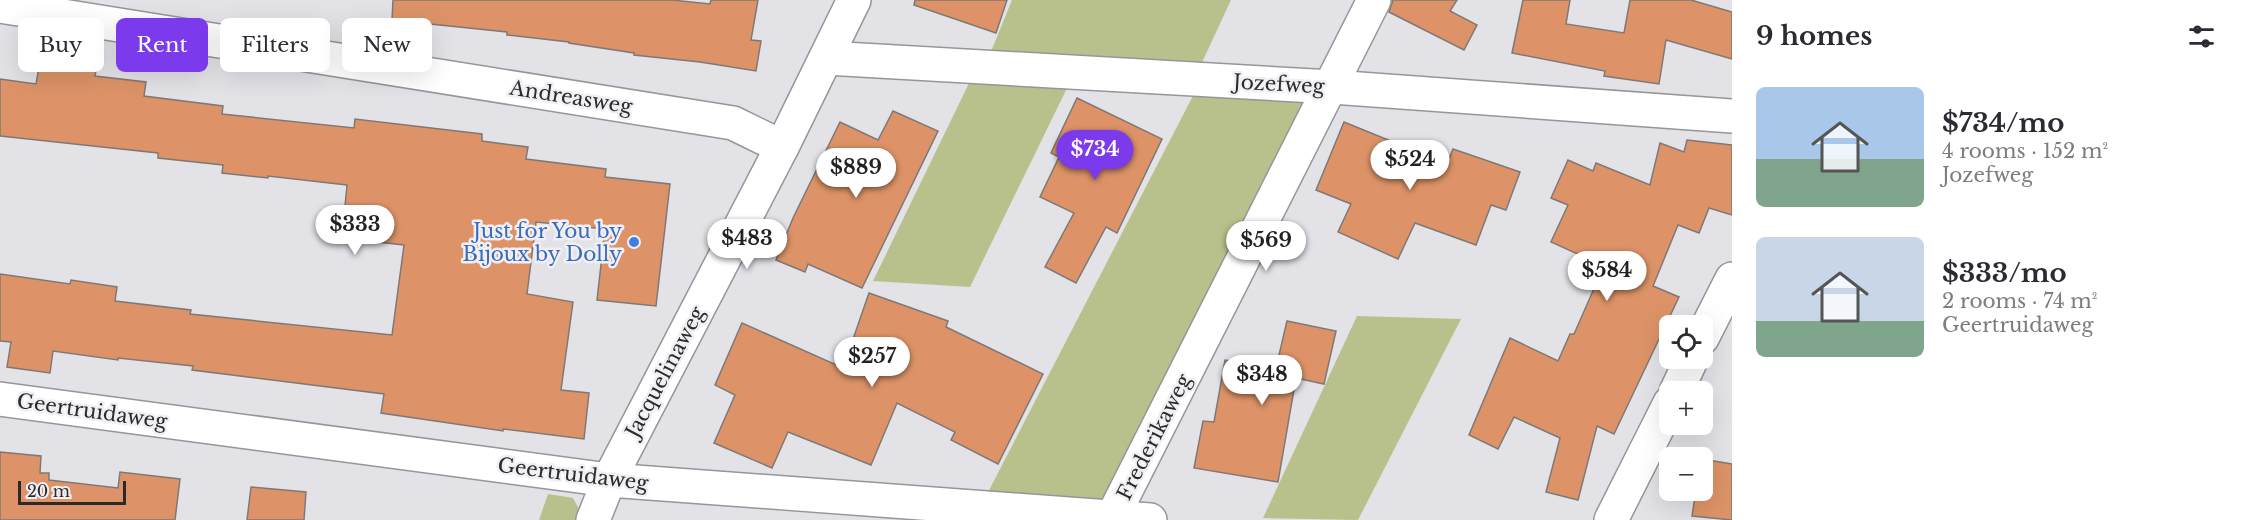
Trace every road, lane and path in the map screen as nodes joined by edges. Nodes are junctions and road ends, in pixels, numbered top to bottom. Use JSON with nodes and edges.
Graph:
{"nodes":[{"id":1,"x":854,"y":0,"type":"edge"},
{"id":2,"x":1374,"y":0,"type":"edge"},
{"id":3,"x":0,"y":6,"type":"edge"},
{"id":4,"x":826,"y":58,"type":"junction"},
{"id":5,"x":1332,"y":87,"type":"junction"},
{"id":6,"x":1732,"y":116,"type":"edge"},
{"id":7,"x":782,"y":147,"type":"junction"},
{"id":8,"x":1732,"y":279,"type":"edge"},
{"id":9,"x":1713,"y":316,"type":"edge"},
{"id":10,"x":0,"y":399,"type":"edge"},
{"id":11,"x":1659,"y":426,"type":"edge"},
{"id":12,"x":609,"y":480,"type":"junction"},
{"id":13,"x":1112,"y":519,"type":"edge"},
{"id":14,"x":593,"y":520,"type":"edge"},
{"id":15,"x":1150,"y":520,"type":"edge"},
{"id":16,"x":1611,"y":520,"type":"edge"}],
"edges":[{"from":1,"to":4,"type":"street","name":"Jacquelinaweg"},
{"from":2,"to":5,"type":"street","name":"Frederikaweg"},
{"from":3,"to":7,"type":"street","name":"Andreasweg"},
{"from":4,"to":5,"type":"street","name":"Jozefweg"},
{"from":4,"to":7,"type":"street","name":"Jacquelinaweg"},
{"from":5,"to":6,"type":"street","name":"Jozefweg"},
{"from":5,"to":13,"type":"street","name":"Frederikaweg"},
{"from":7,"to":12,"type":"street","name":"Jacquelinaweg"},
{"from":8,"to":9,"type":"street"},
{"from":10,"to":12,"type":"street","name":"Geertruidaweg"},
{"from":11,"to":16,"type":"street"},
{"from":12,"to":13,"type":"street","name":"Geertruidaweg"},
{"from":12,"to":14,"type":"street","name":"Jacquelinaweg"},
{"from":13,"to":15,"type":"street","name":"Geertruidaweg"}]}
